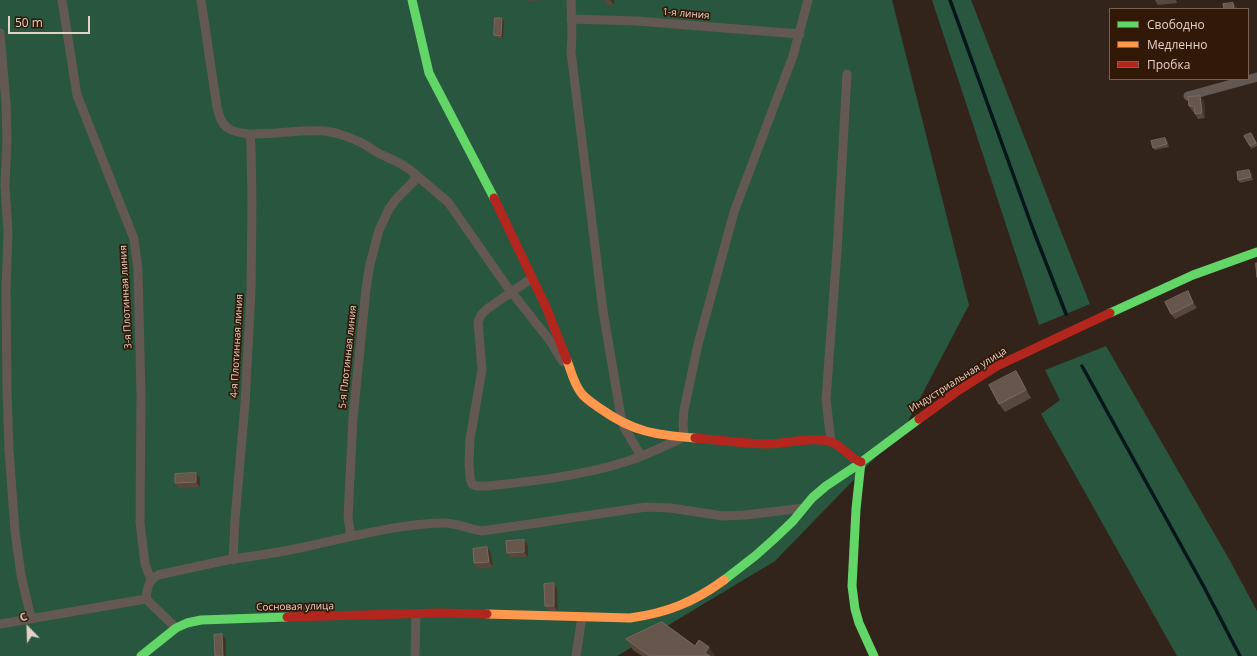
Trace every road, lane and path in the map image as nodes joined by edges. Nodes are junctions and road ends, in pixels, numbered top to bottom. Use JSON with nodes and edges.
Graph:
{"nodes":[{"id":1,"x":62,"y":0,"type":"edge"},
{"id":2,"x":201,"y":0,"type":"edge"},
{"id":3,"x":412,"y":0,"type":"edge"},
{"id":4,"x":571,"y":0,"type":"edge"},
{"id":5,"x":808,"y":0,"type":"edge"},
{"id":6,"x":572,"y":18,"type":"junction"},
{"id":7,"x":0,"y":33,"type":"edge"},
{"id":8,"x":800,"y":34,"type":"junction"},
{"id":9,"x":847,"y":74,"type":"dead end"},
{"id":10,"x":1246,"y":80,"type":"edge"},
{"id":11,"x":1188,"y":96,"type":"edge"},
{"id":12,"x":250,"y":134,"type":"junction"},
{"id":13,"x":416,"y":175,"type":"junction"},
{"id":14,"x":1257,"y":252,"type":"edge"},
{"id":15,"x":532,"y":278,"type":"junction"},
{"id":16,"x":511,"y":292,"type":"junction"},
{"id":17,"x":573,"y":377,"type":"junction"},
{"id":18,"x":623,"y":423,"type":"junction"},
{"id":19,"x":684,"y":438,"type":"junction"},
{"id":20,"x":831,"y":442,"type":"junction"},
{"id":21,"x":641,"y":456,"type":"junction"},
{"id":22,"x":861,"y":462,"type":"junction"},
{"id":23,"x":804,"y":508,"type":"junction"},
{"id":24,"x":351,"y":536,"type":"junction"},
{"id":25,"x":233,"y":560,"type":"junction"},
{"id":26,"x":151,"y":580,"type":"junction"},
{"id":27,"x":146,"y":599,"type":"junction"},
{"id":28,"x":416,"y":614,"type":"junction"},
{"id":29,"x":582,"y":617,"type":"junction"},
{"id":30,"x":31,"y":618,"type":"junction"},
{"id":31,"x":0,"y":624,"type":"edge"},
{"id":32,"x":176,"y":628,"type":"junction"},
{"id":33,"x":141,"y":656,"type":"edge"},
{"id":34,"x":415,"y":656,"type":"edge"},
{"id":35,"x":576,"y":656,"type":"edge"},
{"id":36,"x":874,"y":656,"type":"edge"}],
"edges":[{"from":1,"to":26,"type":"street","name":"3-я Плотинная линия"},
{"from":2,"to":12,"type":"street"},
{"from":3,"to":15,"type":"street"},
{"from":4,"to":6,"type":"street"},
{"from":5,"to":8,"type":"street"},
{"from":6,"to":8,"type":"street","name":"1-я линия"},
{"from":6,"to":18,"type":"street"},
{"from":7,"to":30,"type":"street"},
{"from":8,"to":19,"type":"street"},
{"from":9,"to":20,"type":"street"},
{"from":10,"to":11,"type":"street"},
{"from":12,"to":13,"type":"street"},
{"from":12,"to":25,"type":"street","name":"4-я Плотинная линия"},
{"from":13,"to":16,"type":"street"},
{"from":13,"to":24,"type":"street","name":"5-я Плотинная линия"},
{"from":14,"to":22,"type":"street","name":"Индустриальная улица"},
{"from":15,"to":16,"type":"street"},
{"from":15,"to":17,"type":"street"},
{"from":16,"to":17,"type":"street"},
{"from":16,"to":21,"type":"street"},
{"from":17,"to":18,"type":"street"},
{"from":18,"to":19,"type":"street"},
{"from":18,"to":21,"type":"street"},
{"from":19,"to":20,"type":"street"},
{"from":19,"to":21,"type":"street"},
{"from":20,"to":22,"type":"street"},
{"from":22,"to":23,"type":"street","name":"Индустриальная улица"},
{"from":22,"to":36,"type":"street"},
{"from":23,"to":24,"type":"street"},
{"from":23,"to":29,"type":"street","name":"Индустриальная улица"},
{"from":24,"to":25,"type":"street"},
{"from":25,"to":26,"type":"street"},
{"from":26,"to":27,"type":"street"},
{"from":27,"to":30,"type":"street"},
{"from":27,"to":32,"type":"street"},
{"from":28,"to":29,"type":"street","name":"Сосновая улица"},
{"from":28,"to":32,"type":"street","name":"Сосновая улица"},
{"from":28,"to":34,"type":"street"},
{"from":29,"to":35,"type":"street"},
{"from":30,"to":31,"type":"street"},
{"from":32,"to":33,"type":"street","name":"Сосновая улица"}]}
